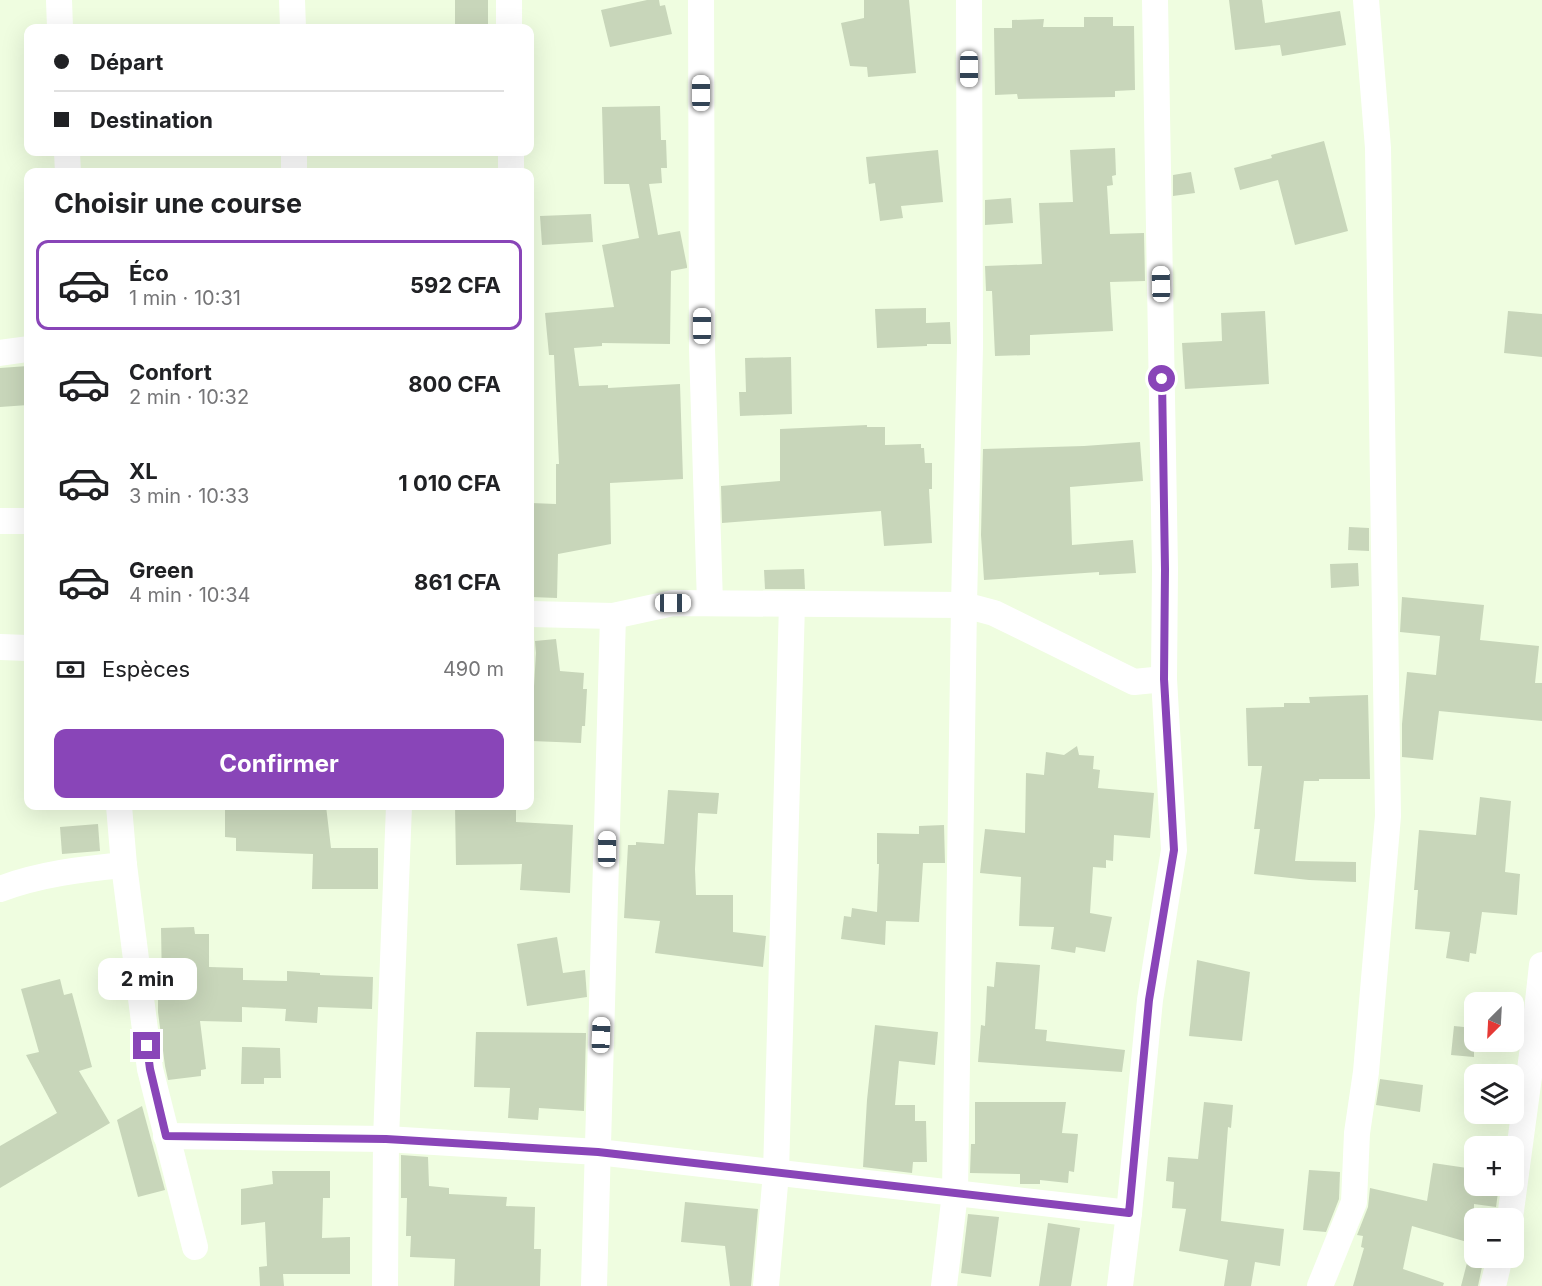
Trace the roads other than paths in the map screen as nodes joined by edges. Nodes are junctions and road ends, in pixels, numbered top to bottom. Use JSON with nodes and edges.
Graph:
{"nodes":[{"id":1,"x":59,"y":0,"type":"edge"},
{"id":2,"x":292,"y":0,"type":"edge"},
{"id":3,"x":509,"y":0,"type":"edge"},
{"id":4,"x":701,"y":0,"type":"edge"},
{"id":5,"x":969,"y":0,"type":"edge"},
{"id":6,"x":1155,"y":0,"type":"edge"},
{"id":7,"x":1366,"y":0,"type":"edge"},
{"id":8,"x":60,"y":24,"type":"edge"},
{"id":9,"x":293,"y":24,"type":"edge"},
{"id":10,"x":509,"y":24,"type":"edge"},
{"id":11,"x":24,"y":350,"type":"edge"},
{"id":12,"x":0,"y":353,"type":"edge"},
{"id":13,"x":0,"y":521,"type":"edge"},
{"id":14,"x":24,"y":521,"type":"edge"},
{"id":15,"x":710,"y":603,"type":"junction"},
{"id":16,"x":792,"y":604,"type":"junction"},
{"id":17,"x":964,"y":605,"type":"junction"},
{"id":18,"x":534,"y":614,"type":"edge"},
{"id":19,"x":613,"y":616,"type":"junction"},
{"id":20,"x":0,"y":648,"type":"edge"},
{"id":21,"x":24,"y":648,"type":"edge"},
{"id":22,"x":1164,"y":679,"type":"junction"},
{"id":23,"x":119,"y":810,"type":"edge"},
{"id":24,"x":399,"y":810,"type":"edge"},
{"id":25,"x":124,"y":865,"type":"junction"},
{"id":26,"x":0,"y":890,"type":"edge"},
{"id":27,"x":1542,"y":965,"type":"edge"},
{"id":28,"x":166,"y":1136,"type":"junction"},
{"id":29,"x":386,"y":1139,"type":"junction"},
{"id":30,"x":598,"y":1152,"type":"junction"},
{"id":31,"x":776,"y":1173,"type":"junction"},
{"id":32,"x":955,"y":1193,"type":"junction"},
{"id":33,"x":1511,"y":1208,"type":"edge"},
{"id":34,"x":1129,"y":1213,"type":"junction"},
{"id":35,"x":195,"y":1247,"type":"dead end"},
{"id":36,"x":1497,"y":1268,"type":"edge"},
{"id":37,"x":385,"y":1286,"type":"edge"},
{"id":38,"x":594,"y":1286,"type":"edge"},
{"id":39,"x":766,"y":1286,"type":"edge"},
{"id":40,"x":944,"y":1286,"type":"edge"},
{"id":41,"x":1120,"y":1286,"type":"edge"},
{"id":42,"x":1320,"y":1286,"type":"edge"},
{"id":43,"x":1493,"y":1286,"type":"edge"}],
"edges":[{"from":1,"to":8,"type":"street"},
{"from":2,"to":9,"type":"street"},
{"from":3,"to":10,"type":"street"},
{"from":4,"to":15,"type":"street"},
{"from":5,"to":17,"type":"street"},
{"from":6,"to":22,"type":"street"},
{"from":7,"to":42,"type":"street"},
{"from":11,"to":12,"type":"street"},
{"from":13,"to":14,"type":"street"},
{"from":15,"to":16,"type":"street"},
{"from":15,"to":19,"type":"street"},
{"from":16,"to":17,"type":"street"},
{"from":16,"to":31,"type":"street"},
{"from":17,"to":22,"type":"street"},
{"from":17,"to":32,"type":"street"},
{"from":18,"to":19,"type":"street"},
{"from":19,"to":30,"type":"street"},
{"from":20,"to":21,"type":"street"},
{"from":22,"to":34,"type":"street"},
{"from":23,"to":25,"type":"street"},
{"from":24,"to":29,"type":"street"},
{"from":25,"to":26,"type":"street"},
{"from":25,"to":28,"type":"street"},
{"from":27,"to":33,"type":"street"},
{"from":28,"to":29,"type":"street"},
{"from":28,"to":35,"type":"street"},
{"from":29,"to":30,"type":"street"},
{"from":29,"to":37,"type":"street"},
{"from":30,"to":31,"type":"street"},
{"from":30,"to":38,"type":"street"},
{"from":31,"to":32,"type":"street"},
{"from":31,"to":39,"type":"street"},
{"from":32,"to":34,"type":"street"},
{"from":32,"to":40,"type":"street"},
{"from":34,"to":41,"type":"street"},
{"from":36,"to":43,"type":"street"}]}
